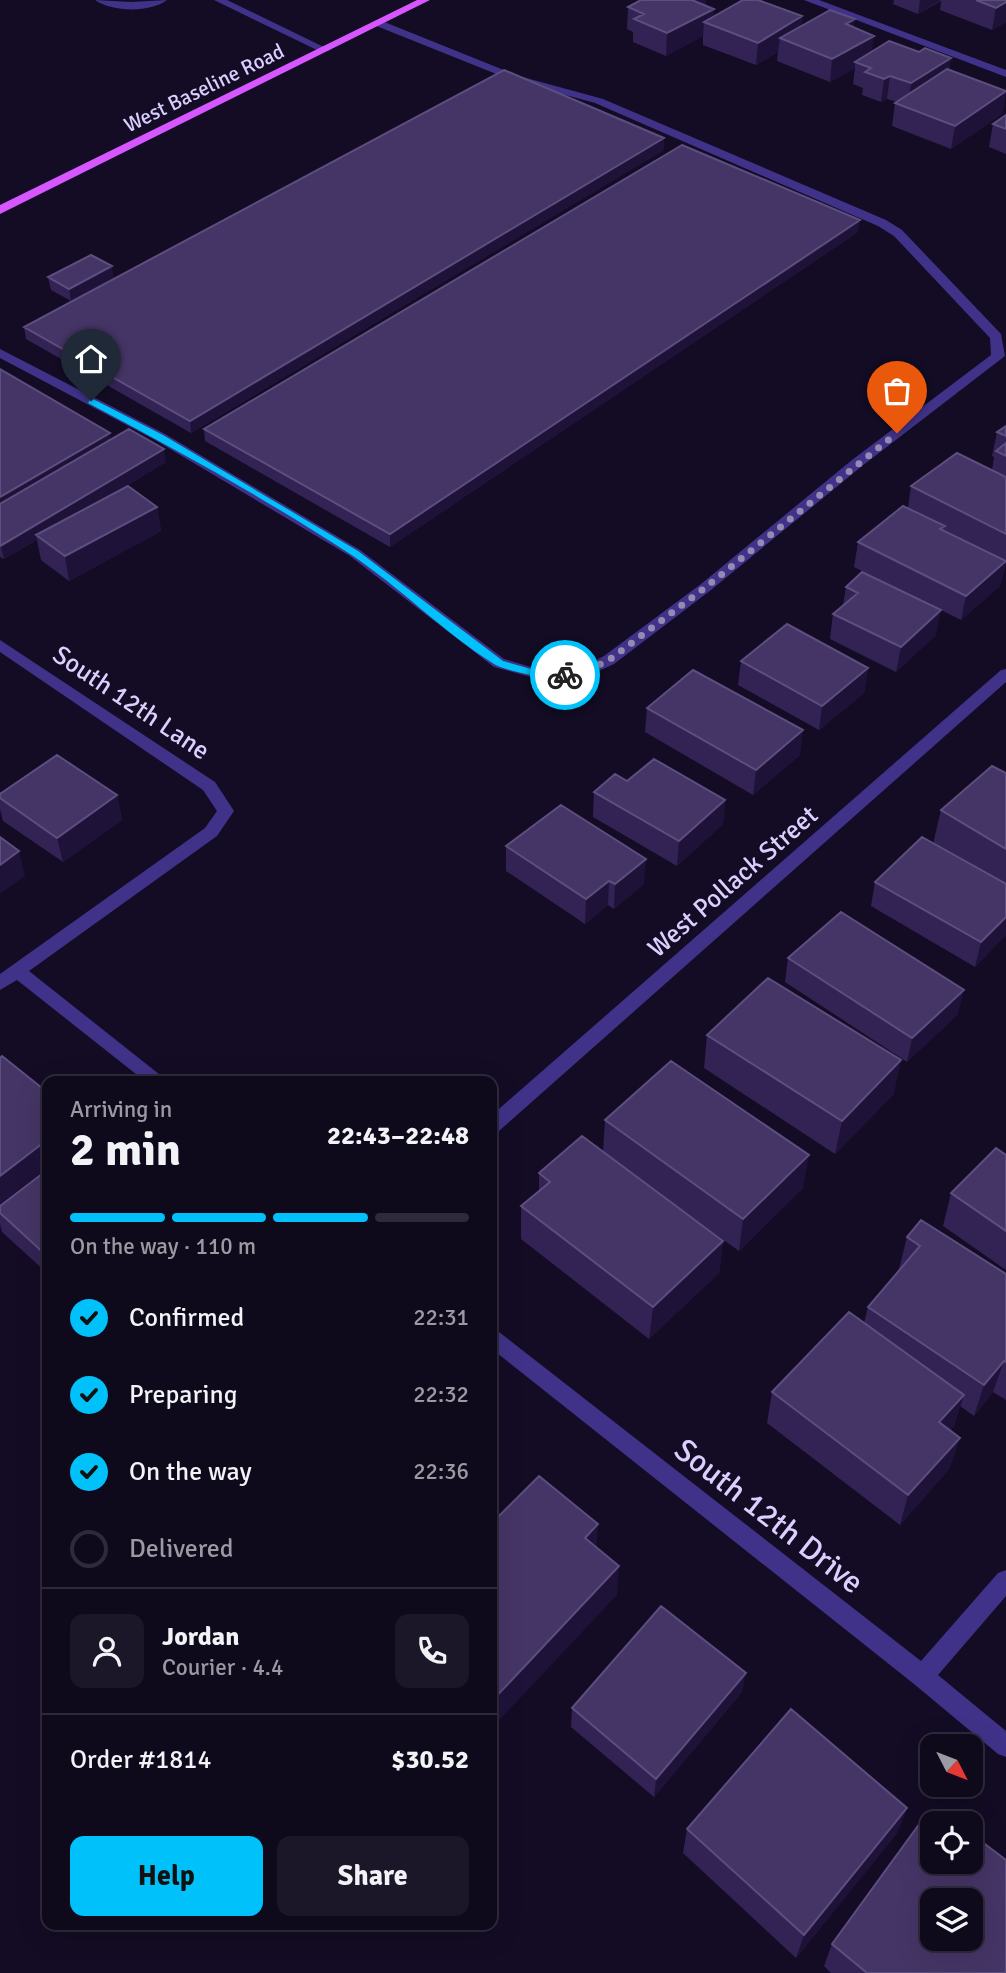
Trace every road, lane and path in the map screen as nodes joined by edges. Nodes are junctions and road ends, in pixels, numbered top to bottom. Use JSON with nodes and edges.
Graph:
{"nodes":[{"id":1,"x":100,"y":0,"type":"edge"},
{"id":2,"x":162,"y":0,"type":"edge"},
{"id":3,"x":219,"y":0,"type":"edge"},
{"id":4,"x":425,"y":0,"type":"edge"},
{"id":5,"x":809,"y":0,"type":"edge"},
{"id":6,"x":378,"y":23,"type":"junction"},
{"id":7,"x":325,"y":50,"type":"junction"},
{"id":8,"x":1006,"y":74,"type":"edge"},
{"id":9,"x":0,"y":210,"type":"edge"},
{"id":10,"x":0,"y":353,"type":"edge"},
{"id":11,"x":0,"y":645,"type":"edge"},
{"id":12,"x":1006,"y":674,"type":"edge"},
{"id":13,"x":17,"y":971,"type":"junction"},
{"id":14,"x":0,"y":983,"type":"edge"},
{"id":15,"x":152,"y":1076,"type":"edge"},
{"id":16,"x":497,"y":1122,"type":"edge"},
{"id":17,"x":497,"y":1342,"type":"edge"},
{"id":18,"x":1006,"y":1580,"type":"edge"},
{"id":19,"x":922,"y":1676,"type":"junction"},
{"id":20,"x":1006,"y":1745,"type":"edge"}],
"edges":[{"from":1,"to":2,"type":"street"},
{"from":3,"to":7,"type":"street"},
{"from":4,"to":6,"type":"main road","name":"West Baseline Road"},
{"from":5,"to":8,"type":"street"},
{"from":6,"to":7,"type":"main road","name":"West Baseline Road"},
{"from":6,"to":10,"type":"street"},
{"from":7,"to":9,"type":"main road","name":"West Baseline Road"},
{"from":11,"to":13,"type":"street","name":"South 12th Lane"},
{"from":12,"to":16,"type":"street","name":"West Pollack Street"},
{"from":13,"to":14,"type":"street"},
{"from":13,"to":15,"type":"street"},
{"from":17,"to":19,"type":"street","name":"South 12th Drive"},
{"from":18,"to":19,"type":"street"},
{"from":19,"to":20,"type":"street","name":"South 12th Drive"}]}
